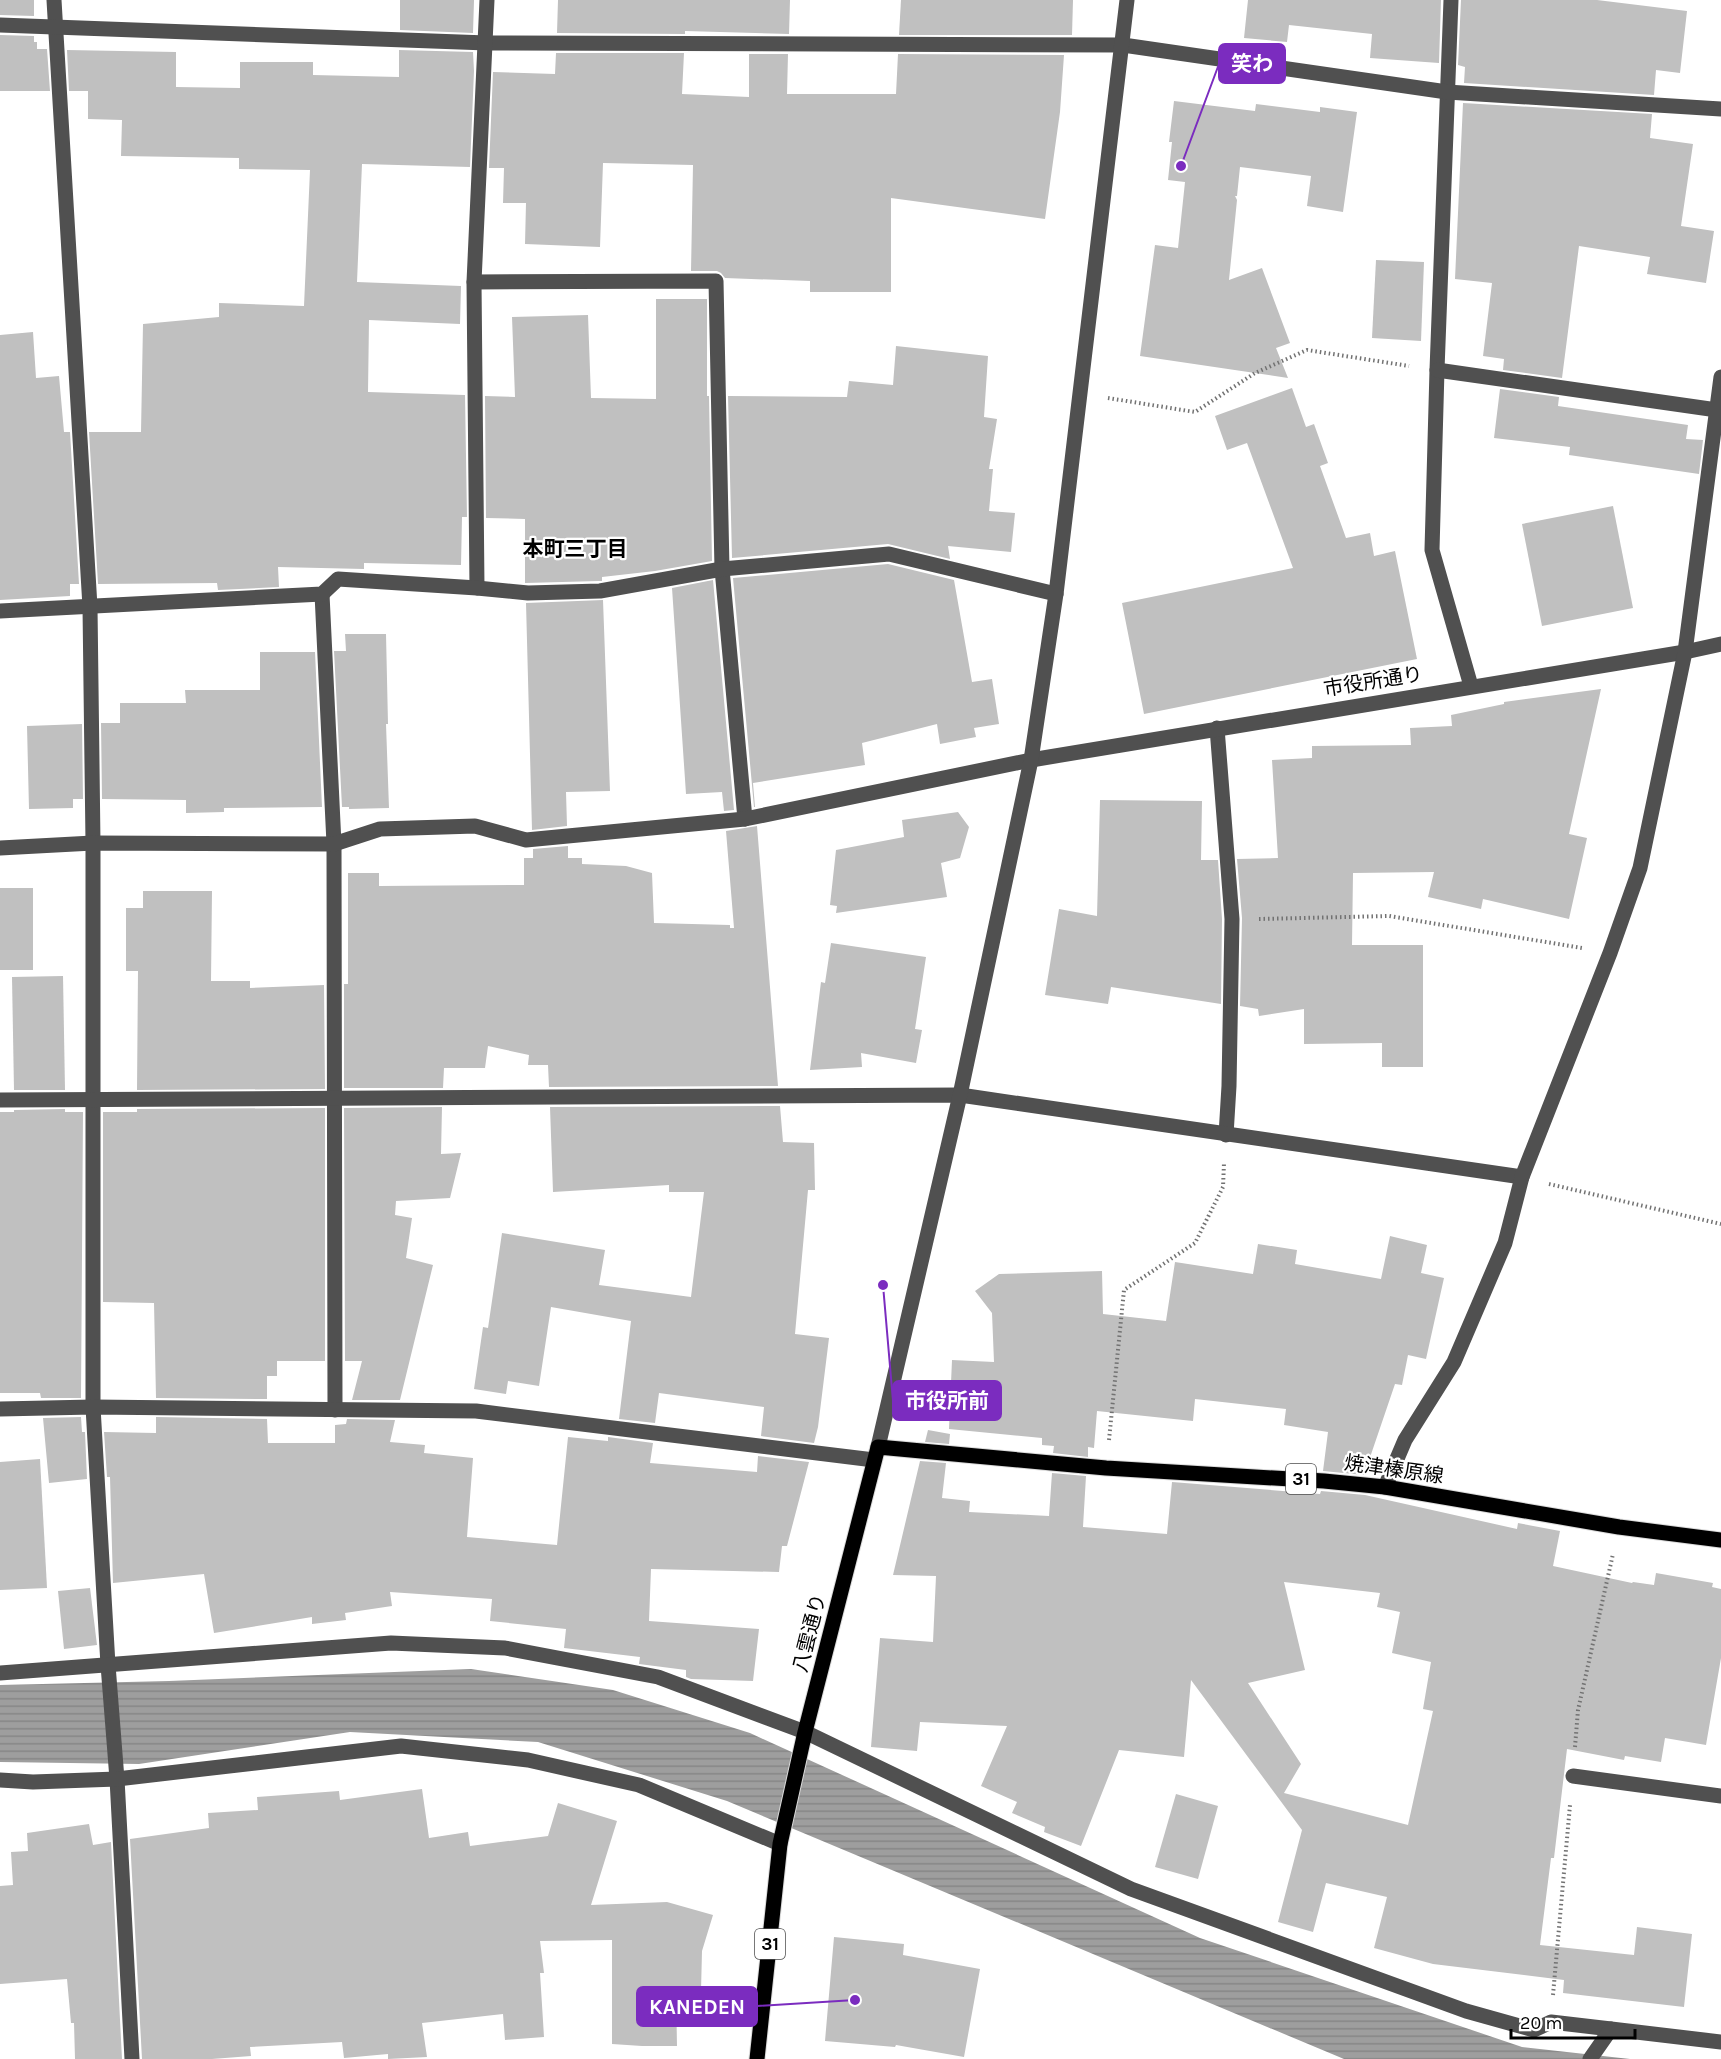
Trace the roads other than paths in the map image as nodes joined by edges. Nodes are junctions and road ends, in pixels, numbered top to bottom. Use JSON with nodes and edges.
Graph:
{"nodes":[{"id":1,"x":54,"y":0,"type":"edge"},
{"id":2,"x":487,"y":0,"type":"edge"},
{"id":3,"x":1127,"y":0,"type":"edge"},
{"id":4,"x":1451,"y":0,"type":"edge"},
{"id":5,"x":0,"y":25,"type":"edge"},
{"id":6,"x":56,"y":26,"type":"junction"},
{"id":7,"x":487,"y":43,"type":"junction"},
{"id":8,"x":1123,"y":45,"type":"junction"},
{"id":9,"x":1447,"y":92,"type":"junction"},
{"id":10,"x":1721,"y":109,"type":"edge"},
{"id":11,"x":474,"y":282,"type":"junction"},
{"id":12,"x":1437,"y":370,"type":"junction"},
{"id":13,"x":1721,"y":377,"type":"edge"},
{"id":14,"x":1717,"y":410,"type":"junction"},
{"id":15,"x":722,"y":569,"type":"junction"},
{"id":16,"x":477,"y":588,"type":"junction"},
{"id":17,"x":322,"y":594,"type":"junction"},
{"id":18,"x":1056,"y":594,"type":"junction"},
{"id":19,"x":90,"y":607,"type":"junction"},
{"id":20,"x":0,"y":611,"type":"edge"},
{"id":21,"x":1721,"y":644,"type":"edge"},
{"id":22,"x":1685,"y":652,"type":"junction"},
{"id":23,"x":1471,"y":686,"type":"junction"},
{"id":24,"x":1217,"y":728,"type":"junction"},
{"id":25,"x":1031,"y":760,"type":"junction"},
{"id":26,"x":745,"y":819,"type":"junction"},
{"id":27,"x":93,"y":843,"type":"junction"},
{"id":28,"x":334,"y":844,"type":"junction"},
{"id":29,"x":0,"y":848,"type":"edge"},
{"id":30,"x":960,"y":1095,"type":"junction"},
{"id":31,"x":333,"y":1099,"type":"junction"},
{"id":32,"x":0,"y":1100,"type":"edge"},
{"id":33,"x":92,"y":1100,"type":"junction"},
{"id":34,"x":1226,"y":1135,"type":"junction"},
{"id":35,"x":1522,"y":1177,"type":"junction"},
{"id":36,"x":93,"y":1407,"type":"junction"},
{"id":37,"x":0,"y":1409,"type":"edge"},
{"id":38,"x":335,"y":1410,"type":"junction"},
{"id":39,"x":876,"y":1453,"type":"junction"},
{"id":40,"x":1386,"y":1487,"type":"junction"},
{"id":41,"x":1721,"y":1540,"type":"edge"},
{"id":42,"x":108,"y":1665,"type":"junction"},
{"id":43,"x":0,"y":1673,"type":"edge"},
{"id":44,"x":805,"y":1732,"type":"junction"},
{"id":45,"x":1573,"y":1776,"type":"dead end"},
{"id":46,"x":117,"y":1779,"type":"junction"},
{"id":47,"x":0,"y":1780,"type":"edge"},
{"id":48,"x":1721,"y":1796,"type":"edge"},
{"id":49,"x":782,"y":1837,"type":"junction"},
{"id":50,"x":1611,"y":2029,"type":"junction"},
{"id":51,"x":1721,"y":2042,"type":"edge"},
{"id":52,"x":1593,"y":2054,"type":"edge"},
{"id":53,"x":132,"y":2059,"type":"edge"},
{"id":54,"x":757,"y":2059,"type":"edge"}],
"edges":[{"from":1,"to":6,"type":"street"},
{"from":2,"to":7,"type":"street"},
{"from":3,"to":8,"type":"street"},
{"from":4,"to":9,"type":"street"},
{"from":5,"to":6,"type":"street"},
{"from":6,"to":7,"type":"street"},
{"from":6,"to":19,"type":"street"},
{"from":7,"to":8,"type":"street"},
{"from":7,"to":11,"type":"street"},
{"from":8,"to":9,"type":"street"},
{"from":8,"to":18,"type":"street"},
{"from":9,"to":10,"type":"street"},
{"from":9,"to":12,"type":"street"},
{"from":11,"to":15,"type":"street"},
{"from":11,"to":16,"type":"street"},
{"from":12,"to":14,"type":"street"},
{"from":12,"to":23,"type":"street"},
{"from":13,"to":14,"type":"street"},
{"from":14,"to":22,"type":"street"},
{"from":15,"to":16,"type":"street"},
{"from":15,"to":18,"type":"street"},
{"from":15,"to":26,"type":"street"},
{"from":16,"to":17,"type":"street"},
{"from":17,"to":19,"type":"street"},
{"from":17,"to":28,"type":"street"},
{"from":18,"to":25,"type":"street"},
{"from":19,"to":20,"type":"street"},
{"from":19,"to":27,"type":"street"},
{"from":21,"to":22,"type":"street","name":"市役所通り"},
{"from":22,"to":23,"type":"street","name":"市役所通り"},
{"from":22,"to":35,"type":"street"},
{"from":23,"to":24,"type":"street","name":"市役所通り"},
{"from":24,"to":25,"type":"street","name":"市役所通り"},
{"from":24,"to":34,"type":"street"},
{"from":25,"to":26,"type":"street","name":"市役所通り"},
{"from":25,"to":30,"type":"street"},
{"from":26,"to":28,"type":"street","name":"市役所通り"},
{"from":27,"to":28,"type":"street","name":"市役所通り"},
{"from":27,"to":29,"type":"street","name":"市役所通り"},
{"from":27,"to":33,"type":"street"},
{"from":28,"to":31,"type":"street"},
{"from":30,"to":31,"type":"street"},
{"from":30,"to":34,"type":"street"},
{"from":30,"to":39,"type":"street"},
{"from":31,"to":33,"type":"street"},
{"from":31,"to":38,"type":"street"},
{"from":32,"to":33,"type":"street"},
{"from":33,"to":36,"type":"street"},
{"from":34,"to":35,"type":"street"},
{"from":35,"to":40,"type":"street"},
{"from":36,"to":37,"type":"street"},
{"from":36,"to":38,"type":"street"},
{"from":36,"to":42,"type":"street"},
{"from":38,"to":39,"type":"street"},
{"from":39,"to":40,"type":"main road","name":"焼津榛原線","number":"31"},
{"from":39,"to":44,"type":"main road","name":"八雲通り","number":"31"},
{"from":40,"to":41,"type":"main road","name":"焼津榛原線","number":"31"},
{"from":42,"to":43,"type":"street"},
{"from":42,"to":44,"type":"street"},
{"from":42,"to":46,"type":"street"},
{"from":44,"to":49,"type":"main road","name":"八雲通り","number":"31"},
{"from":44,"to":50,"type":"street"},
{"from":45,"to":48,"type":"street"},
{"from":46,"to":47,"type":"street"},
{"from":46,"to":49,"type":"street"},
{"from":46,"to":53,"type":"street"},
{"from":49,"to":54,"type":"main road","number":"31"},
{"from":50,"to":51,"type":"street"},
{"from":50,"to":52,"type":"street"}]}
